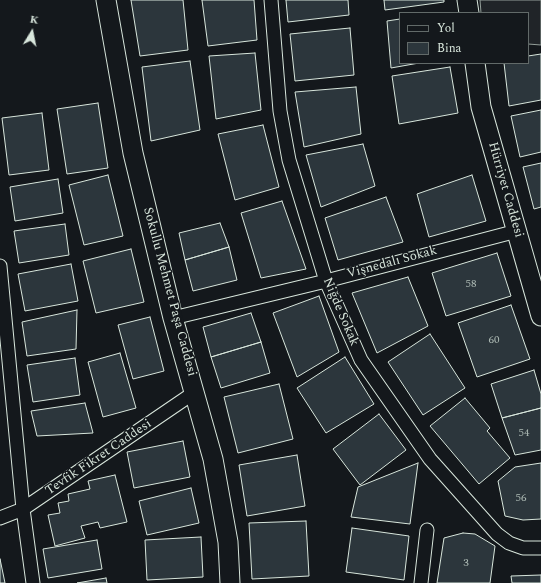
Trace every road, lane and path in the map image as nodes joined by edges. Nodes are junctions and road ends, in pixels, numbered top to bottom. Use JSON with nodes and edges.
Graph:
{"nodes":[{"id":1,"x":106,"y":0,"type":"edge"},
{"id":2,"x":271,"y":0,"type":"edge"},
{"id":3,"x":467,"y":0,"type":"edge"},
{"id":4,"x":469,"y":12,"type":"edge"},
{"id":5,"x":475,"y":64,"type":"edge"},
{"id":6,"x":517,"y":231,"type":"junction"},
{"id":7,"x":0,"y":266,"type":"edge"},
{"id":8,"x":326,"y":281,"type":"junction"},
{"id":9,"x":541,"y":316,"type":"edge"},
{"id":10,"x":174,"y":318,"type":"junction"},
{"id":11,"x":4,"y":360,"type":"edge"},
{"id":12,"x":195,"y":392,"type":"junction"},
{"id":13,"x":23,"y":509,"type":"junction"},
{"id":14,"x":0,"y":518,"type":"edge"},
{"id":15,"x":427,"y":530,"type":"dead end"},
{"id":16,"x":541,"y":548,"type":"edge"},
{"id":17,"x":33,"y":583,"type":"edge"},
{"id":18,"x":230,"y":583,"type":"edge"},
{"id":19,"x":421,"y":583,"type":"edge"}],
"edges":[{"from":1,"to":10,"type":"main road","name":"Sokullu Mehmet Paşa Caddesi"},
{"from":2,"to":8,"type":"street","name":"Niğde Sokak"},
{"from":3,"to":4,"type":"main road"},
{"from":5,"to":6,"type":"main road","name":"Hürriyet Caddesi"},
{"from":6,"to":8,"type":"street","name":"Vişnedalı Sokak"},
{"from":6,"to":9,"type":"main road","name":"Hürriyet Caddesi"},
{"from":7,"to":11,"type":"street"},
{"from":8,"to":10,"type":"street","name":"Vişnedalı Sokak"},
{"from":8,"to":16,"type":"street","name":"Niğde Sokak"},
{"from":10,"to":12,"type":"main road","name":"Sokullu Mehmet Paşa Caddesi"},
{"from":11,"to":13,"type":"street"},
{"from":12,"to":13,"type":"street","name":"Tevfik Fikret Caddesi"},
{"from":12,"to":18,"type":"main road","name":"Sokullu Mehmet Paşa Caddesi"},
{"from":13,"to":14,"type":"street","name":"Tevfik Fikret Caddesi"},
{"from":13,"to":17,"type":"street"},
{"from":15,"to":19,"type":"street"}]}
